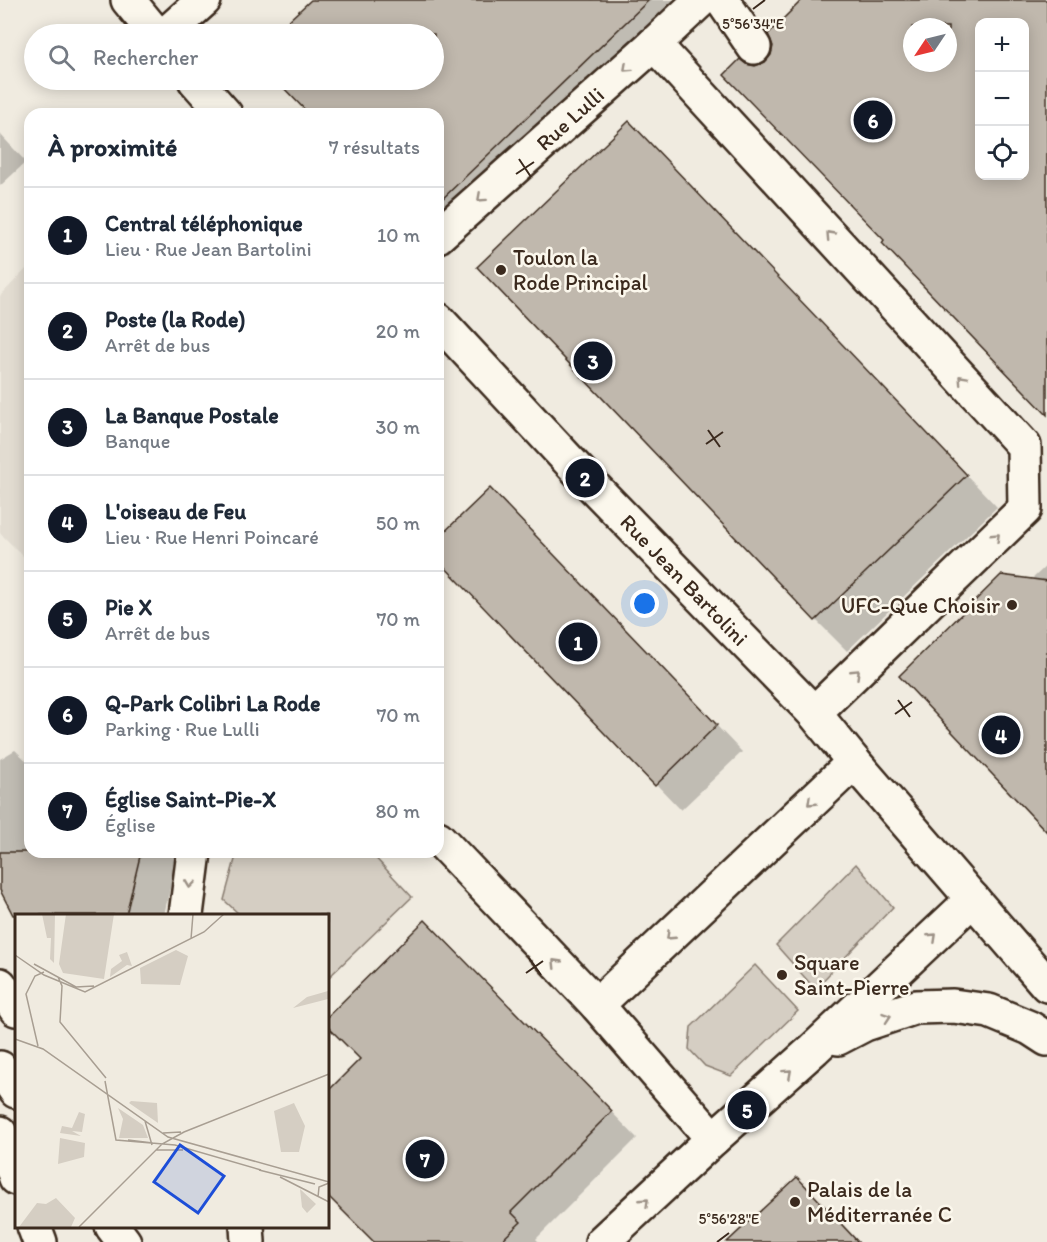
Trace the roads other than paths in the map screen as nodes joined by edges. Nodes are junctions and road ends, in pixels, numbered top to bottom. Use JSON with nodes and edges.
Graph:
{"nodes":[{"id":1,"x":128,"y":0,"type":"edge"},
{"id":2,"x":204,"y":0,"type":"edge"},
{"id":3,"x":701,"y":0,"type":"edge"},
{"id":4,"x":722,"y":0,"type":"edge"},
{"id":5,"x":148,"y":24,"type":"edge"},
{"id":6,"x":177,"y":24,"type":"edge"},
{"id":7,"x":654,"y":44,"type":"junction"},
{"id":8,"x":754,"y":47,"type":"dead end"},
{"id":9,"x":204,"y":90,"type":"edge"},
{"id":10,"x":220,"y":108,"type":"edge"},
{"id":11,"x":444,"y":231,"type":"edge"},
{"id":12,"x":444,"y":326,"type":"edge"},
{"id":13,"x":814,"y":713,"type":"junction"},
{"id":14,"x":854,"y":762,"type":"junction"},
{"id":15,"x":444,"y":844,"type":"edge"},
{"id":16,"x":193,"y":858,"type":"edge"},
{"id":17,"x":973,"y":899,"type":"junction"},
{"id":18,"x":186,"y":914,"type":"edge"},
{"id":19,"x":0,"y":985,"type":"edge"},
{"id":20,"x":1047,"y":985,"type":"edge"},
{"id":21,"x":597,"y":1005,"type":"junction"},
{"id":22,"x":15,"y":1008,"type":"edge"},
{"id":23,"x":1047,"y":1039,"type":"edge"},
{"id":24,"x":814,"y":1049,"type":"junction"},
{"id":25,"x":0,"y":1068,"type":"edge"},
{"id":26,"x":15,"y":1090,"type":"edge"},
{"id":27,"x":0,"y":1133,"type":"edge"},
{"id":28,"x":713,"y":1139,"type":"junction"},
{"id":29,"x":15,"y":1175,"type":"edge"},
{"id":30,"x":34,"y":1227,"type":"edge"},
{"id":31,"x":113,"y":1227,"type":"edge"},
{"id":32,"x":130,"y":1227,"type":"edge"},
{"id":33,"x":247,"y":1227,"type":"edge"},
{"id":34,"x":40,"y":1242,"type":"edge"},
{"id":35,"x":124,"y":1242,"type":"edge"},
{"id":36,"x":132,"y":1242,"type":"edge"},
{"id":37,"x":248,"y":1242,"type":"edge"},
{"id":38,"x":602,"y":1242,"type":"edge"}],
"edges":[{"from":1,"to":5,"type":"street"},
{"from":2,"to":6,"type":"street"},
{"from":3,"to":7,"type":"street","name":"Rue Lulli"},
{"from":4,"to":8,"type":"street"},
{"from":7,"to":11,"type":"street","name":"Rue Lulli","one_way":true},
{"from":13,"to":7,"type":"street","one_way":true},
{"from":9,"to":10,"type":"street"},
{"from":12,"to":13,"type":"street","name":"Rue Jean Bartolini"},
{"from":13,"to":14,"type":"street","name":"Rue Jean Bartolini"},
{"from":14,"to":17,"type":"street","name":"Rue Jean Bartolini"},
{"from":14,"to":21,"type":"street","one_way":true},
{"from":21,"to":15,"type":"street","one_way":true},
{"from":16,"to":18,"type":"street","one_way":true},
{"from":17,"to":20,"type":"street","name":"Rue Jean Bartolini"},
{"from":24,"to":17,"type":"street","one_way":true},
{"from":19,"to":22,"type":"street"},
{"from":21,"to":28,"type":"street"},
{"from":24,"to":23,"type":"street","one_way":true},
{"from":28,"to":24,"type":"street","one_way":true},
{"from":25,"to":26,"type":"street"},
{"from":27,"to":29,"type":"street"},
{"from":38,"to":28,"type":"street","one_way":true},
{"from":30,"to":34,"type":"street"},
{"from":31,"to":35,"type":"street"},
{"from":32,"to":36,"type":"street"},
{"from":33,"to":37,"type":"street"}]}
